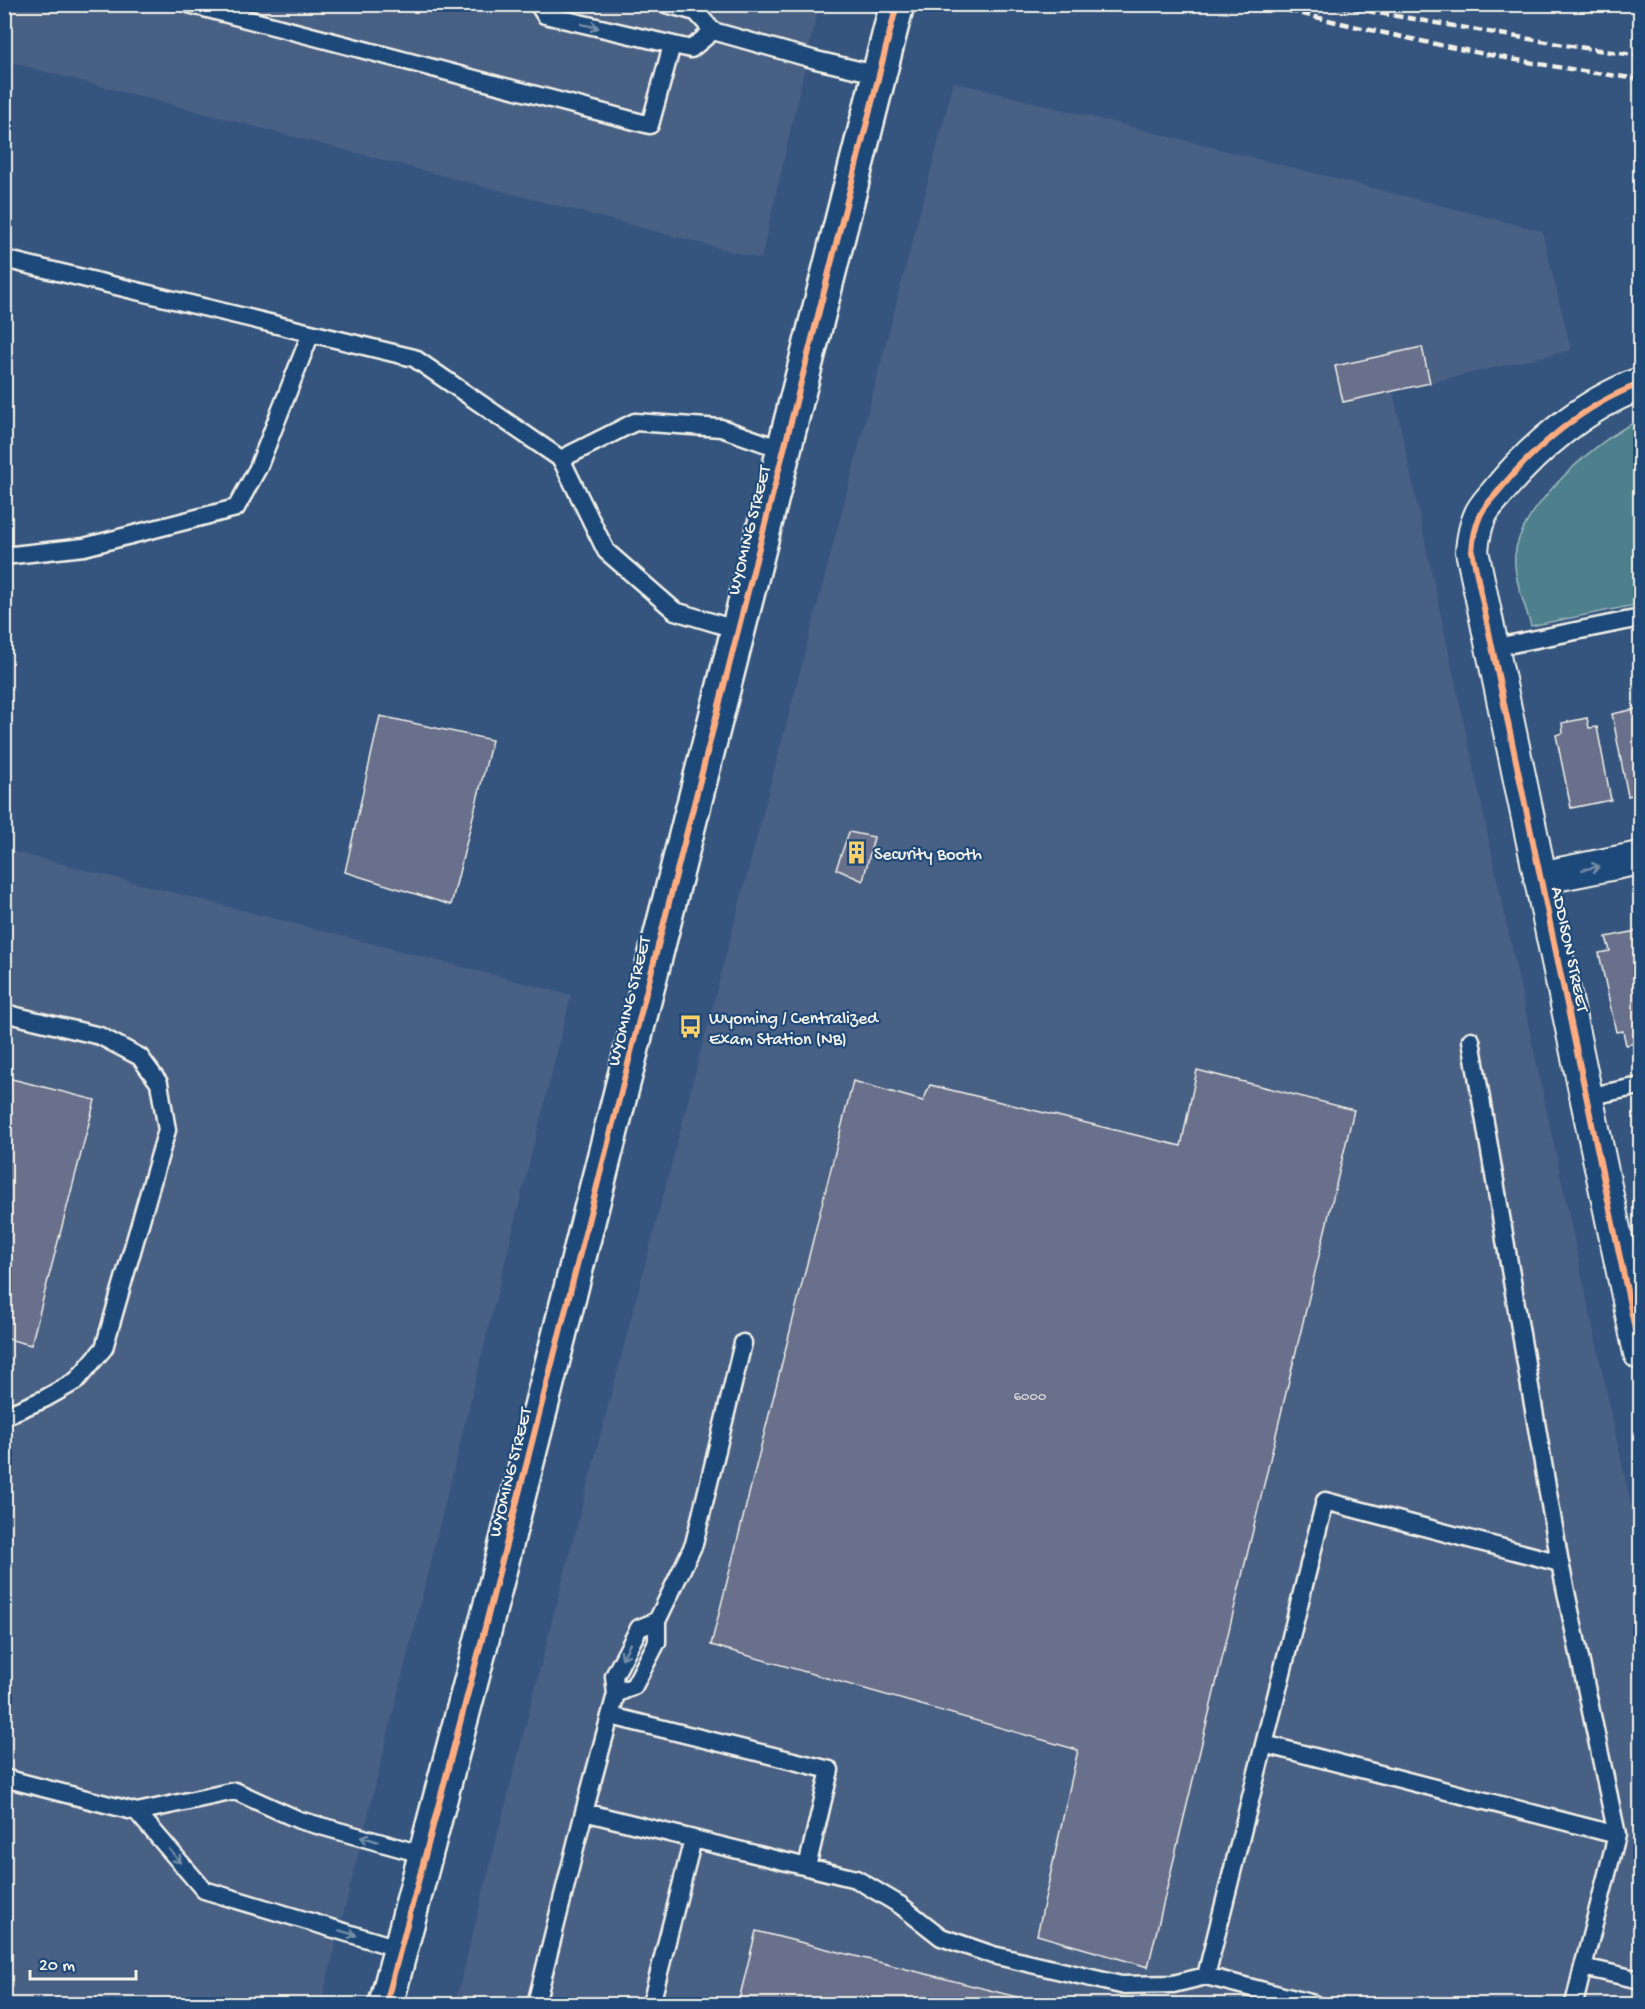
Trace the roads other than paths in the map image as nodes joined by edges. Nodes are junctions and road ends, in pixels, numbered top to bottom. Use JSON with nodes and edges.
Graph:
{"nodes":[{"id":1,"x":189,"y":4,"type":"edge"},
{"id":2,"x":538,"y":4,"type":"edge"},
{"id":3,"x":666,"y":4,"type":"edge"},
{"id":4,"x":897,"y":4,"type":"edge"},
{"id":5,"x":713,"y":31,"type":"junction"},
{"id":6,"x":672,"y":45,"type":"junction"},
{"id":7,"x":880,"y":75,"type":"junction"},
{"id":8,"x":4,"y":259,"type":"edge"},
{"id":9,"x":310,"y":333,"type":"junction"},
{"id":10,"x":1641,"y":384,"type":"edge"},
{"id":11,"x":784,"y":450,"type":"junction"},
{"id":12,"x":561,"y":459,"type":"junction"},
{"id":13,"x":4,"y":556,"type":"edge"},
{"id":14,"x":1641,"y":618,"type":"edge"},
{"id":15,"x":738,"y":630,"type":"junction"},
{"id":16,"x":1492,"y":648,"type":"junction"},
{"id":17,"x":1641,"y":858,"type":"edge"},
{"id":18,"x":1540,"y":878,"type":"junction"},
{"id":19,"x":4,"y":1013,"type":"edge"},
{"id":20,"x":1471,"y":1040,"type":"dead end"},
{"id":21,"x":1641,"y":1086,"type":"edge"},
{"id":22,"x":1586,"y":1097,"type":"junction"},
{"id":23,"x":743,"y":1343,"type":"dead end"},
{"id":24,"x":1640,"y":1346,"type":"edge"},
{"id":25,"x":4,"y":1416,"type":"edge"},
{"id":26,"x":1560,"y":1563,"type":"junction"},
{"id":27,"x":611,"y":1716,"type":"junction"},
{"id":28,"x":1264,"y":1744,"type":"junction"},
{"id":29,"x":4,"y":1778,"type":"edge"},
{"id":30,"x":138,"y":1812,"type":"junction"},
{"id":31,"x":584,"y":1812,"type":"junction"},
{"id":32,"x":1617,"y":1835,"type":"junction"},
{"id":33,"x":693,"y":1839,"type":"junction"},
{"id":34,"x":425,"y":1855,"type":"junction"},
{"id":35,"x":807,"y":1867,"type":"junction"},
{"id":36,"x":401,"y":1949,"type":"junction"},
{"id":37,"x":1583,"y":1966,"type":"junction"},
{"id":38,"x":1206,"y":1976,"type":"junction"},
{"id":39,"x":1641,"y":1980,"type":"edge"},
{"id":40,"x":386,"y":2004,"type":"edge"},
{"id":41,"x":536,"y":2004,"type":"edge"},
{"id":42,"x":651,"y":2004,"type":"edge"},
{"id":43,"x":1314,"y":2004,"type":"edge"},
{"id":44,"x":1574,"y":2004,"type":"edge"}],
"edges":[{"from":1,"to":6,"type":"lane"},
{"from":2,"to":6,"type":"lane","one_way":true},
{"from":3,"to":5,"type":"lane"},
{"from":4,"to":7,"type":"street","name":"WYOMING STREET"},
{"from":5,"to":6,"type":"lane"},
{"from":5,"to":7,"type":"lane"},
{"from":7,"to":11,"type":"street","name":"WYOMING STREET"},
{"from":8,"to":9,"type":"lane"},
{"from":9,"to":12,"type":"lane"},
{"from":9,"to":13,"type":"lane"},
{"from":10,"to":16,"type":"street","name":"ADDISON STREET"},
{"from":11,"to":12,"type":"lane"},
{"from":11,"to":15,"type":"street","name":"WYOMING STREET"},
{"from":12,"to":15,"type":"lane"},
{"from":14,"to":16,"type":"lane"},
{"from":15,"to":34,"type":"street","name":"WYOMING STREET"},
{"from":16,"to":18,"type":"street","name":"ADDISON STREET"},
{"from":18,"to":17,"type":"street","one_way":true},
{"from":18,"to":22,"type":"street","name":"ADDISON STREET"},
{"from":19,"to":25,"type":"lane"},
{"from":20,"to":26,"type":"lane"},
{"from":21,"to":22,"type":"lane"},
{"from":22,"to":24,"type":"street","name":"ADDISON STREET"},
{"from":23,"to":27,"type":"lane"},
{"from":26,"to":28,"type":"lane"},
{"from":26,"to":32,"type":"lane"},
{"from":27,"to":31,"type":"lane"},
{"from":27,"to":35,"type":"lane"},
{"from":28,"to":32,"type":"lane"},
{"from":28,"to":38,"type":"lane"},
{"from":29,"to":30,"type":"lane"},
{"from":34,"to":30,"type":"lane","one_way":true},
{"from":30,"to":36,"type":"lane","one_way":true},
{"from":31,"to":33,"type":"lane"},
{"from":31,"to":41,"type":"lane"},
{"from":32,"to":37,"type":"lane"},
{"from":33,"to":35,"type":"lane"},
{"from":33,"to":42,"type":"lane"},
{"from":34,"to":36,"type":"street","name":"WYOMING STREET"},
{"from":35,"to":38,"type":"lane"},
{"from":36,"to":40,"type":"street","name":"WYOMING STREET"},
{"from":37,"to":39,"type":"lane"},
{"from":37,"to":44,"type":"lane"},
{"from":38,"to":43,"type":"lane"}]}
